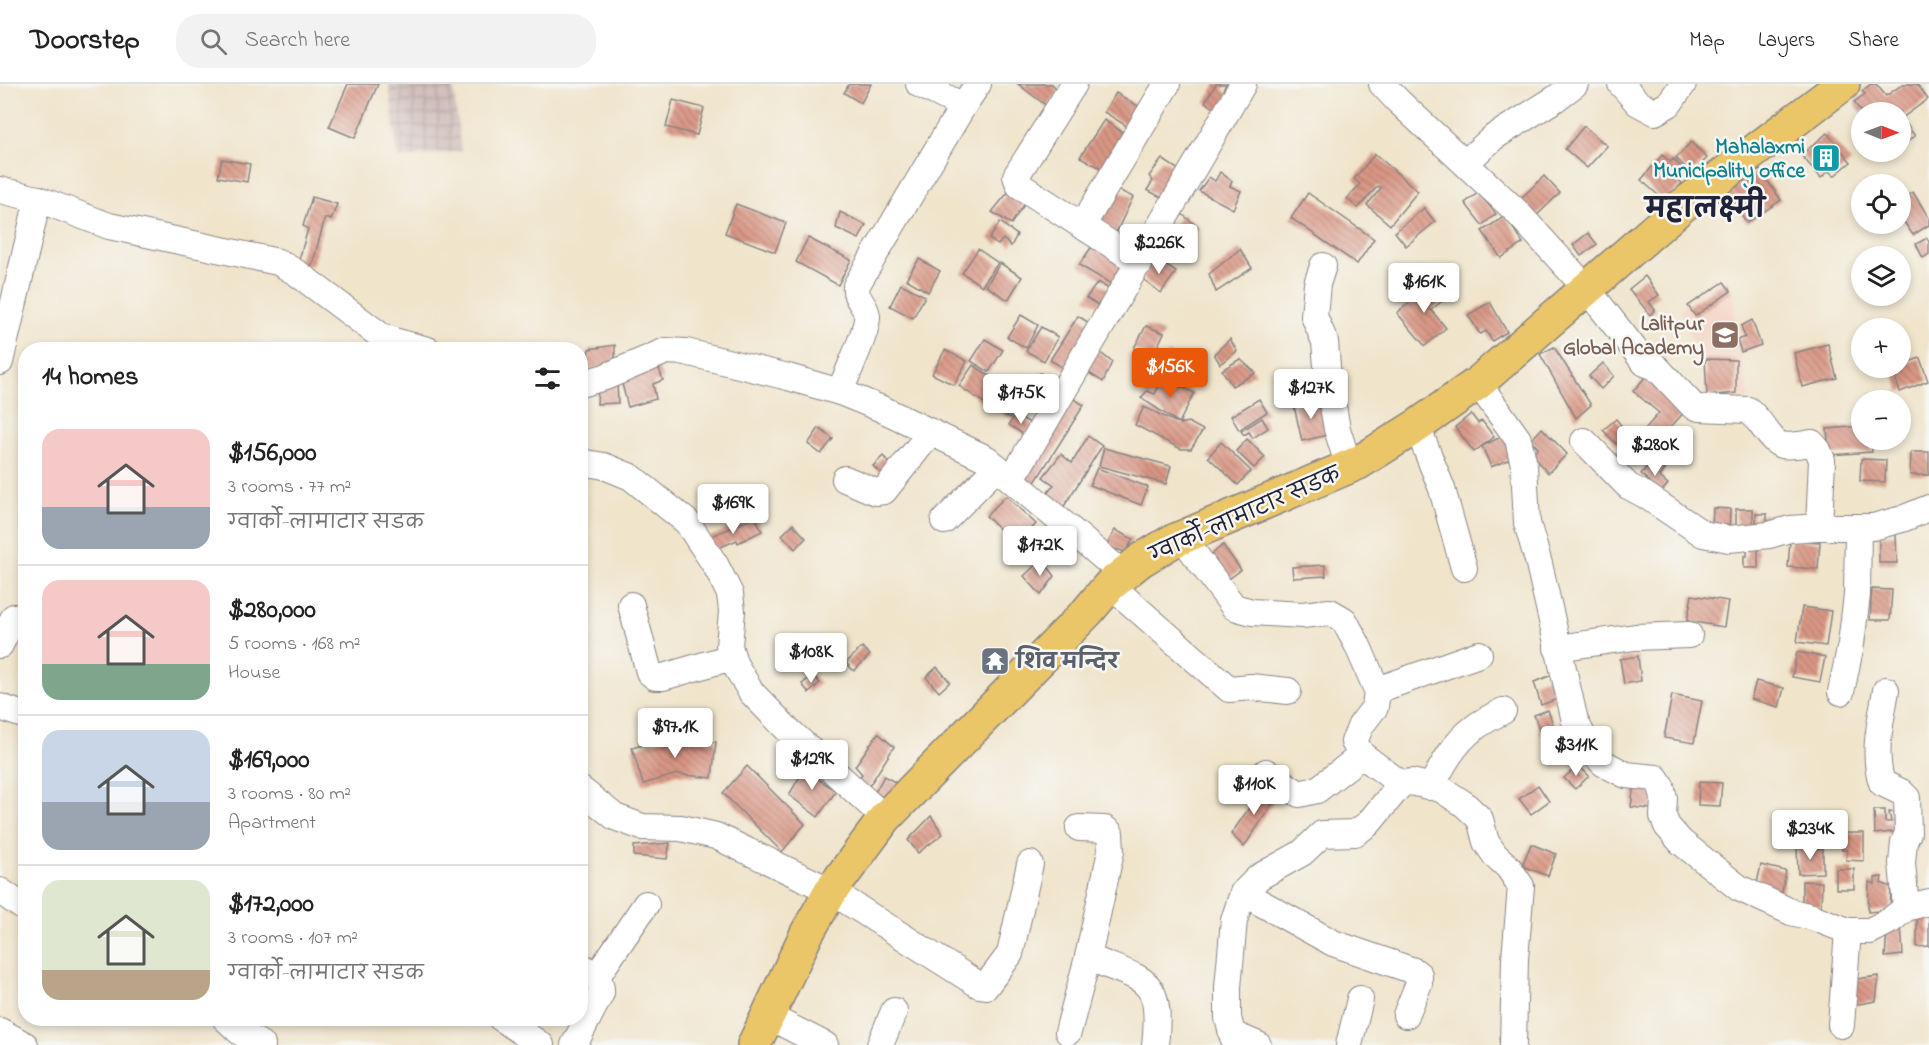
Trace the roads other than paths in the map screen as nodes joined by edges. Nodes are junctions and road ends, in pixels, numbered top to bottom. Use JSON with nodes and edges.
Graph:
{"nodes":[{"id":1,"x":920,"y":84,"type":"edge"},
{"id":2,"x":978,"y":84,"type":"edge"},
{"id":3,"x":1074,"y":84,"type":"edge"},
{"id":4,"x":1167,"y":84,"type":"edge"},
{"id":5,"x":1243,"y":84,"type":"edge"},
{"id":6,"x":1382,"y":84,"type":"edge"},
{"id":7,"x":1575,"y":84,"type":"edge"},
{"id":8,"x":1621,"y":84,"type":"edge"},
{"id":9,"x":1683,"y":84,"type":"edge"},
{"id":10,"x":1843,"y":84,"type":"edge"},
{"id":11,"x":963,"y":106,"type":"junction"},
{"id":12,"x":1465,"y":163,"type":"junction"},
{"id":13,"x":0,"y":190,"type":"edge"},
{"id":14,"x":38,"y":199,"type":"junction"},
{"id":15,"x":1082,"y":226,"type":"junction"},
{"id":16,"x":1140,"y":263,"type":"junction"},
{"id":17,"x":1323,"y":266,"type":"dead end"},
{"id":18,"x":1587,"y":289,"type":"junction"},
{"id":19,"x":397,"y":342,"type":"edge"},
{"id":20,"x":0,"y":362,"type":"edge"},
{"id":21,"x":588,"y":382,"type":"edge"},
{"id":22,"x":1478,"y":383,"type":"junction"},
{"id":23,"x":840,"y":392,"type":"junction"},
{"id":24,"x":1417,"y":426,"type":"junction"},
{"id":25,"x":931,"y":432,"type":"junction"},
{"id":26,"x":1584,"y":441,"type":"dead end"},
{"id":27,"x":588,"y":463,"type":"edge"},
{"id":28,"x":1349,"y":467,"type":"junction"},
{"id":29,"x":1004,"y":472,"type":"junction"},
{"id":30,"x":845,"y":479,"type":"dead end"},
{"id":31,"x":1929,"y":508,"type":"edge"},
{"id":32,"x":944,"y":521,"type":"dead end"},
{"id":33,"x":1819,"y":526,"type":"junction"},
{"id":34,"x":1858,"y":528,"type":"junction"},
{"id":35,"x":1182,"y":537,"type":"junction"},
{"id":36,"x":1464,"y":568,"type":"dead end"},
{"id":37,"x":1116,"y":580,"type":"junction"},
{"id":38,"x":632,"y":605,"type":"dead end"},
{"id":39,"x":18,"y":617,"type":"edge"},
{"id":40,"x":1689,"y":635,"type":"dead end"},
{"id":41,"x":0,"y":645,"type":"edge"},
{"id":42,"x":1557,"y":648,"type":"junction"},
{"id":43,"x":1479,"y":654,"type":"dead end"},
{"id":44,"x":732,"y":657,"type":"junction"},
{"id":45,"x":1288,"y":690,"type":"dead end"},
{"id":46,"x":1377,"y":690,"type":"junction"},
{"id":47,"x":1886,"y":690,"type":"dead end"},
{"id":48,"x":1841,"y":692,"type":"dead end"},
{"id":49,"x":0,"y":707,"type":"edge"},
{"id":50,"x":1503,"y":711,"type":"dead end"},
{"id":51,"x":18,"y":713,"type":"edge"},
{"id":52,"x":1362,"y":755,"type":"junction"},
{"id":53,"x":1266,"y":772,"type":"dead end"},
{"id":54,"x":1401,"y":784,"type":"junction"},
{"id":55,"x":1431,"y":787,"type":"junction"},
{"id":56,"x":588,"y":795,"type":"edge"},
{"id":57,"x":885,"y":818,"type":"junction"},
{"id":58,"x":1079,"y":828,"type":"dead end"},
{"id":59,"x":1030,"y":864,"type":"dead end"},
{"id":60,"x":0,"y":891,"type":"edge"},
{"id":61,"x":831,"y":891,"type":"junction"},
{"id":62,"x":1243,"y":893,"type":"junction"},
{"id":63,"x":18,"y":903,"type":"edge"},
{"id":64,"x":646,"y":904,"type":"dead end"},
{"id":65,"x":1917,"y":905,"type":"edge"},
{"id":66,"x":1848,"y":931,"type":"junction"},
{"id":67,"x":1088,"y":957,"type":"junction"},
{"id":68,"x":589,"y":970,"type":"edge"},
{"id":69,"x":1360,"y":999,"type":"dead end"},
{"id":70,"x":894,"y":1011,"type":"dead end"},
{"id":71,"x":1406,"y":1015,"type":"dead end"},
{"id":72,"x":768,"y":1016,"type":"junction"},
{"id":73,"x":588,"y":1018,"type":"edge"},
{"id":74,"x":1841,"y":1025,"type":"dead end"},
{"id":75,"x":234,"y":1026,"type":"edge"},
{"id":76,"x":513,"y":1026,"type":"edge"},
{"id":77,"x":584,"y":1026,"type":"edge"},
{"id":78,"x":0,"y":1031,"type":"edge"},
{"id":79,"x":1068,"y":1032,"type":"dead end"},
{"id":80,"x":1233,"y":1040,"type":"edge"},
{"id":81,"x":25,"y":1045,"type":"edge"},
{"id":82,"x":262,"y":1045,"type":"edge"},
{"id":83,"x":542,"y":1045,"type":"edge"},
{"id":84,"x":574,"y":1045,"type":"edge"},
{"id":85,"x":754,"y":1045,"type":"edge"},
{"id":86,"x":825,"y":1045,"type":"edge"},
{"id":87,"x":880,"y":1045,"type":"edge"},
{"id":88,"x":1155,"y":1045,"type":"edge"},
{"id":89,"x":1258,"y":1045,"type":"edge"},
{"id":90,"x":1349,"y":1045,"type":"edge"},
{"id":91,"x":1513,"y":1045,"type":"edge"}],
"edges":[{"from":1,"to":11,"type":"street"},
{"from":2,"to":11,"type":"street"},
{"from":3,"to":15,"type":"street"},
{"from":4,"to":15,"type":"street"},
{"from":5,"to":16,"type":"street"},
{"from":6,"to":12,"type":"street"},
{"from":7,"to":12,"type":"street"},
{"from":8,"to":9,"type":"street"},
{"from":10,"to":18,"type":"main road","name":"ग्वार्को-लामाटार सडक"},
{"from":11,"to":23,"type":"street"},
{"from":12,"to":18,"type":"street"},
{"from":13,"to":14,"type":"street"},
{"from":14,"to":19,"type":"street"},
{"from":14,"to":20,"type":"street"},
{"from":15,"to":16,"type":"street"},
{"from":16,"to":29,"type":"street"},
{"from":17,"to":28,"type":"street"},
{"from":18,"to":22,"type":"main road","name":"ग्वार्को-लामाटार सडक"},
{"from":18,"to":33,"type":"street"},
{"from":21,"to":23,"type":"street"},
{"from":22,"to":24,"type":"main road","name":"ग्वार्को-लामाटार सडक"},
{"from":22,"to":42,"type":"street"},
{"from":23,"to":25,"type":"street"},
{"from":24,"to":28,"type":"main road","name":"ग्वार्को-लामाटार सडक"},
{"from":24,"to":36,"type":"street"},
{"from":25,"to":29,"type":"street"},
{"from":25,"to":30,"type":"street"},
{"from":26,"to":33,"type":"street"},
{"from":27,"to":44,"type":"street"},
{"from":28,"to":35,"type":"main road","name":"ग्वार्को-लामाटार सडक"},
{"from":29,"to":32,"type":"street"},
{"from":29,"to":37,"type":"street"},
{"from":31,"to":34,"type":"street"},
{"from":33,"to":34,"type":"street"},
{"from":34,"to":48,"type":"street"},
{"from":35,"to":37,"type":"main road","name":"ग्वार्को-लामाटार सडक"},
{"from":35,"to":46,"type":"street"},
{"from":37,"to":45,"type":"street"},
{"from":37,"to":57,"type":"main road","name":"ग्वार्को-लामाटार सडक"},
{"from":38,"to":44,"type":"street"},
{"from":39,"to":41,"type":"street"},
{"from":40,"to":42,"type":"street"},
{"from":42,"to":66,"type":"street"},
{"from":43,"to":46,"type":"street"},
{"from":44,"to":57,"type":"street"},
{"from":46,"to":52,"type":"street"},
{"from":47,"to":65,"type":"street"},
{"from":49,"to":51,"type":"street"},
{"from":50,"to":55,"type":"street"},
{"from":52,"to":53,"type":"street"},
{"from":52,"to":54,"type":"street"},
{"from":54,"to":55,"type":"street"},
{"from":54,"to":62,"type":"street"},
{"from":55,"to":91,"type":"street"},
{"from":56,"to":61,"type":"street"},
{"from":57,"to":61,"type":"main road","name":"ग्वार्को-लामाटार सडक"},
{"from":58,"to":67,"type":"street"},
{"from":59,"to":61,"type":"street"},
{"from":60,"to":63,"type":"street"},
{"from":61,"to":72,"type":"main road","name":"ग्वार्को-लामाटार सडक"},
{"from":62,"to":71,"type":"street"},
{"from":62,"to":80,"type":"street"},
{"from":64,"to":68,"type":"street"},
{"from":65,"to":66,"type":"street"},
{"from":66,"to":74,"type":"street"},
{"from":67,"to":79,"type":"street"},
{"from":67,"to":88,"type":"street"},
{"from":68,"to":73,"type":"street"},
{"from":69,"to":90,"type":"street"},
{"from":70,"to":87,"type":"street"},
{"from":72,"to":85,"type":"main road","name":"ग्वार्को-लामाटार सडक"},
{"from":72,"to":86,"type":"street"},
{"from":75,"to":82,"type":"street"},
{"from":76,"to":83,"type":"street"},
{"from":77,"to":84,"type":"street"},
{"from":78,"to":81,"type":"street"},
{"from":80,"to":89,"type":"street"}]}
